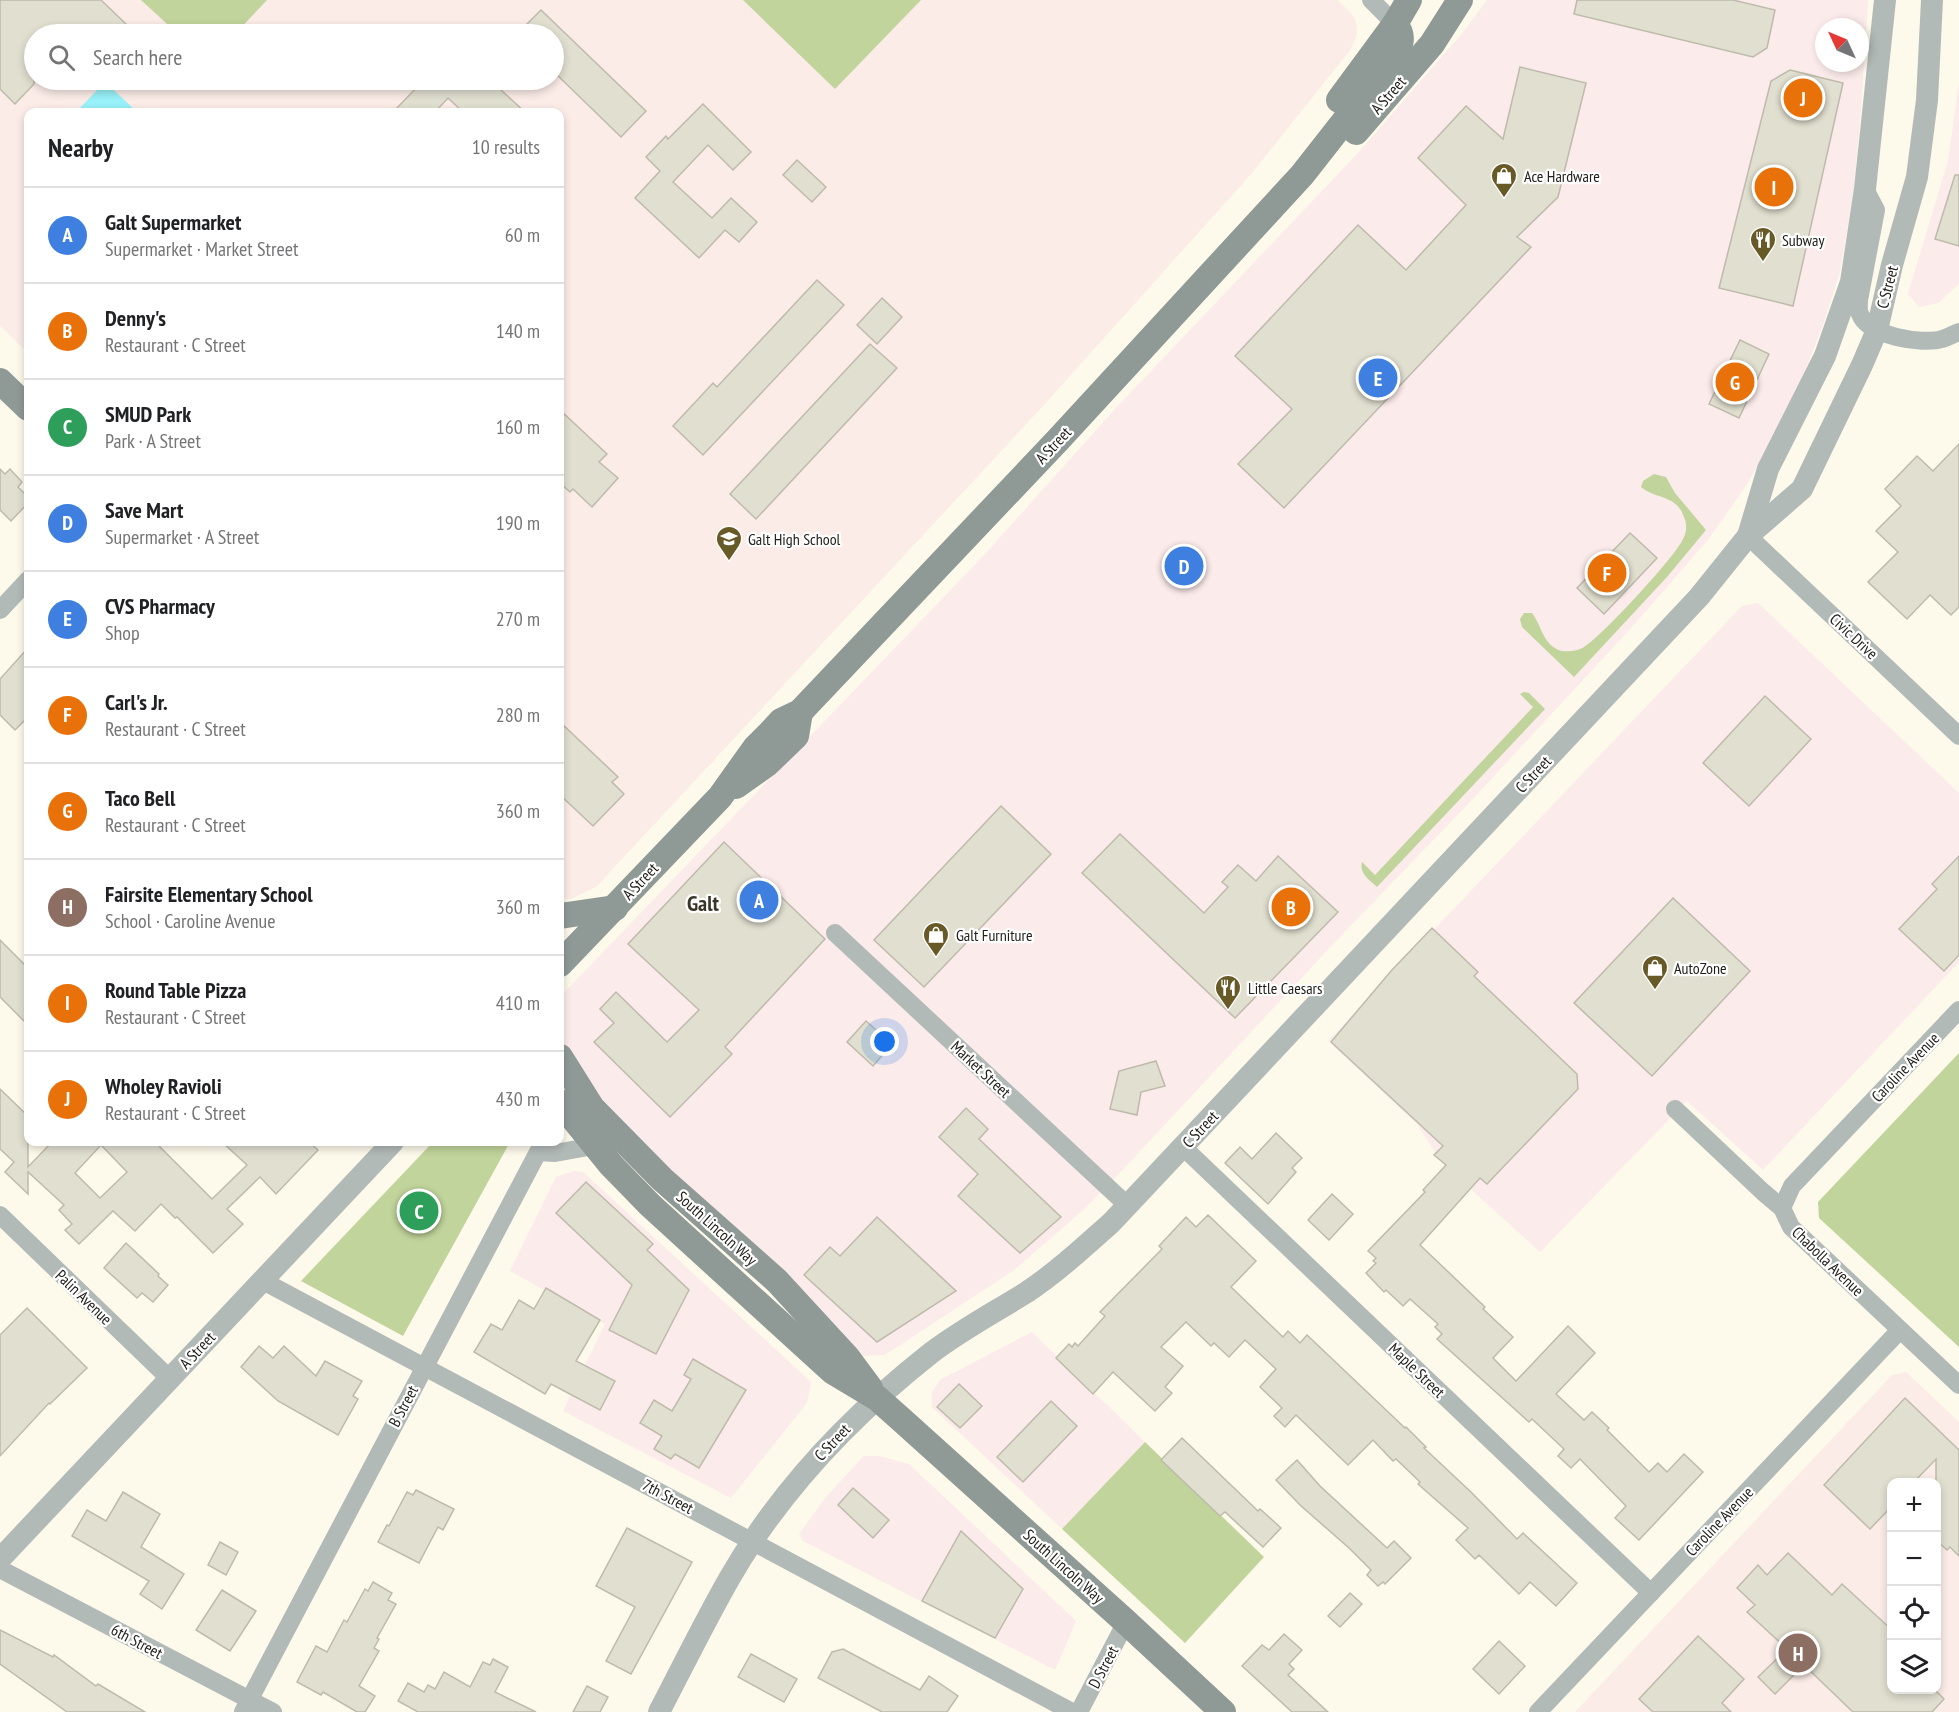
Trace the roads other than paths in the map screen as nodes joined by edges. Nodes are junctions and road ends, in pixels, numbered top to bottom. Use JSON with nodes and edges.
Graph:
{"nodes":[{"id":1,"x":1371,"y":0,"type":"edge"},
{"id":2,"x":1409,"y":0,"type":"edge"},
{"id":3,"x":1460,"y":0,"type":"edge"},
{"id":4,"x":1885,"y":0,"type":"edge"},
{"id":5,"x":1932,"y":0,"type":"edge"},
{"id":6,"x":1395,"y":24,"type":"junction"},
{"id":7,"x":1302,"y":175,"type":"junction"},
{"id":8,"x":1865,"y":189,"type":"junction"},
{"id":9,"x":1877,"y":330,"type":"junction"},
{"id":10,"x":1959,"y":332,"type":"edge"},
{"id":11,"x":0,"y":381,"type":"edge"},
{"id":12,"x":24,"y":404,"type":"edge"},
{"id":13,"x":1748,"y":536,"type":"junction"},
{"id":14,"x":24,"y":584,"type":"edge"},
{"id":15,"x":0,"y":610,"type":"edge"},
{"id":16,"x":1959,"y":736,"type":"edge"},
{"id":17,"x":615,"y":908,"type":"junction"},
{"id":18,"x":564,"y":915,"type":"edge"},
{"id":19,"x":835,"y":933,"type":"dead end"},
{"id":20,"x":564,"y":960,"type":"edge"},
{"id":21,"x":1959,"y":1010,"type":"edge"},
{"id":22,"x":564,"y":1064,"type":"edge"},
{"id":23,"x":564,"y":1107,"type":"edge"},
{"id":24,"x":1674,"y":1109,"type":"dead end"},
{"id":25,"x":389,"y":1146,"type":"edge"},
{"id":26,"x":594,"y":1146,"type":"junction"},
{"id":27,"x":1183,"y":1147,"type":"junction"},
{"id":28,"x":1127,"y":1205,"type":"junction"},
{"id":29,"x":1782,"y":1208,"type":"junction"},
{"id":30,"x":0,"y":1215,"type":"edge"},
{"id":31,"x":263,"y":1281,"type":"junction"},
{"id":32,"x":1900,"y":1330,"type":"junction"},
{"id":33,"x":424,"y":1366,"type":"junction"},
{"id":34,"x":170,"y":1379,"type":"junction"},
{"id":35,"x":1959,"y":1385,"type":"edge"},
{"id":36,"x":877,"y":1398,"type":"junction"},
{"id":37,"x":753,"y":1541,"type":"junction"},
{"id":38,"x":0,"y":1559,"type":"edge"},
{"id":39,"x":0,"y":1569,"type":"edge"},
{"id":40,"x":1651,"y":1593,"type":"junction"},
{"id":41,"x":1126,"y":1622,"type":"junction"},
{"id":42,"x":246,"y":1706,"type":"edge"},
{"id":43,"x":273,"y":1712,"type":"edge"},
{"id":44,"x":659,"y":1712,"type":"edge"},
{"id":45,"x":1072,"y":1712,"type":"edge"},
{"id":46,"x":1079,"y":1712,"type":"edge"},
{"id":47,"x":1223,"y":1712,"type":"edge"},
{"id":48,"x":1538,"y":1712,"type":"edge"}],
"edges":[{"from":1,"to":6,"type":"street"},
{"from":2,"to":6,"type":"main road","name":"A Street"},
{"from":3,"to":7,"type":"main road","name":"A Street"},
{"from":4,"to":8,"type":"street","name":"C Street"},
{"from":5,"to":9,"type":"street","name":"C Street"},
{"from":6,"to":7,"type":"main road","name":"A Street"},
{"from":7,"to":17,"type":"main road","name":"A Street"},
{"from":8,"to":9,"type":"street"},
{"from":8,"to":13,"type":"street","name":"C Street"},
{"from":9,"to":10,"type":"street"},
{"from":9,"to":13,"type":"street","name":"C Street"},
{"from":11,"to":12,"type":"main road"},
{"from":13,"to":16,"type":"street","name":"Civic Drive"},
{"from":13,"to":27,"type":"street","name":"C Street"},
{"from":14,"to":15,"type":"street"},
{"from":17,"to":18,"type":"main road"},
{"from":17,"to":20,"type":"main road","name":"A Street"},
{"from":19,"to":28,"type":"street","name":"Market Street"},
{"from":21,"to":29,"type":"street","name":"Caroline Avenue"},
{"from":22,"to":36,"type":"main road","name":"South Lincoln Way"},
{"from":23,"to":26,"type":"main road","name":"South Lincoln Way"},
{"from":24,"to":29,"type":"street","name":"Chabolla Avenue"},
{"from":25,"to":31,"type":"street","name":"A Street"},
{"from":26,"to":33,"type":"street","name":"B Street"},
{"from":26,"to":36,"type":"main road","name":"South Lincoln Way"},
{"from":27,"to":28,"type":"street","name":"C Street"},
{"from":27,"to":40,"type":"street","name":"Maple Street"},
{"from":28,"to":36,"type":"street","name":"C Street"},
{"from":29,"to":32,"type":"street","name":"Chabolla Avenue"},
{"from":30,"to":34,"type":"street","name":"Palin Avenue"},
{"from":31,"to":33,"type":"street","name":"7th Street"},
{"from":31,"to":34,"type":"street","name":"A Street"},
{"from":32,"to":35,"type":"street","name":"Chabolla Avenue"},
{"from":32,"to":40,"type":"street","name":"Caroline Avenue"},
{"from":33,"to":37,"type":"street","name":"7th Street"},
{"from":33,"to":42,"type":"street","name":"B Street"},
{"from":34,"to":38,"type":"street","name":"A Street"},
{"from":36,"to":37,"type":"street","name":"C Street"},
{"from":36,"to":41,"type":"main road","name":"South Lincoln Way"},
{"from":37,"to":44,"type":"street","name":"C Street"},
{"from":37,"to":45,"type":"street","name":"7th Street"},
{"from":39,"to":42,"type":"street","name":"6th Street"},
{"from":40,"to":48,"type":"street","name":"Caroline Avenue"},
{"from":41,"to":46,"type":"street","name":"D Street"},
{"from":41,"to":47,"type":"main road","name":"South Lincoln Way"},
{"from":42,"to":43,"type":"street","name":"6th Street"}]}
